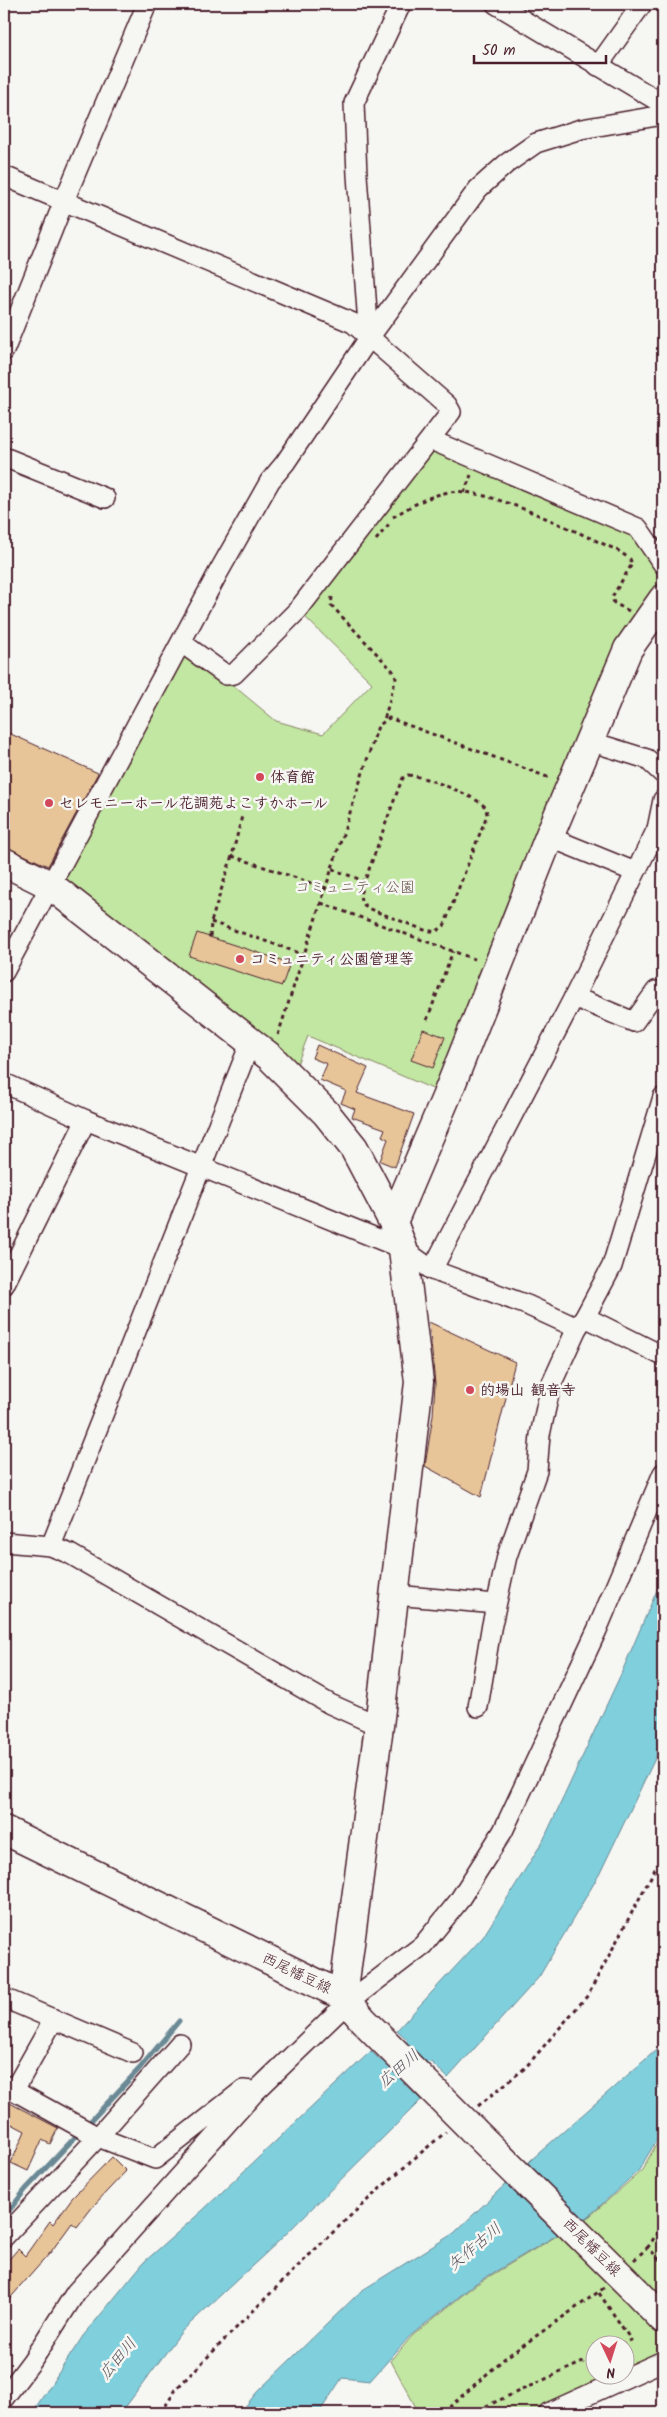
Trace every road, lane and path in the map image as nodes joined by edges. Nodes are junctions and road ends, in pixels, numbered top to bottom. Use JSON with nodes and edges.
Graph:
{"nodes":[{"id":1,"x":147,"y":4,"type":"edge"},
{"id":2,"x":401,"y":4,"type":"edge"},
{"id":3,"x":496,"y":4,"type":"edge"},
{"id":4,"x":642,"y":4,"type":"edge"},
{"id":5,"x":598,"y":66,"type":"junction"},
{"id":6,"x":663,"y":104,"type":"edge"},
{"id":7,"x":663,"y":115,"type":"edge"},
{"id":8,"x":4,"y":176,"type":"edge"},
{"id":9,"x":64,"y":201,"type":"junction"},
{"id":10,"x":370,"y":338,"type":"junction"},
{"id":11,"x":4,"y":351,"type":"edge"},
{"id":12,"x":431,"y":440,"type":"junction"},
{"id":13,"x":4,"y":457,"type":"edge"},
{"id":14,"x":105,"y":498,"type":"dead end"},
{"id":15,"x":372,"y":543,"type":"dead end"},
{"id":16,"x":663,"y":564,"type":"edge"},
{"id":17,"x":335,"y":591,"type":"dead end"},
{"id":18,"x":663,"y":599,"type":"edge"},
{"id":19,"x":647,"y":622,"type":"junction"},
{"id":20,"x":182,"y":642,"type":"junction"},
{"id":21,"x":384,"y":720,"type":"junction"},
{"id":22,"x":589,"y":741,"type":"junction"},
{"id":23,"x":663,"y":774,"type":"edge"},
{"id":24,"x":550,"y":778,"type":"dead end"},
{"id":25,"x":663,"y":800,"type":"edge"},
{"id":26,"x":242,"y":816,"type":"dead end"},
{"id":27,"x":660,"y":830,"type":"edge"},
{"id":28,"x":549,"y":837,"type":"junction"},
{"id":29,"x":232,"y":856,"type":"junction"},
{"id":30,"x":4,"y":862,"type":"edge"},
{"id":31,"x":332,"y":869,"type":"junction"},
{"id":32,"x":635,"y":872,"type":"junction"},
{"id":33,"x":364,"y":881,"type":"junction"},
{"id":34,"x":50,"y":885,"type":"junction"},
{"id":35,"x":326,"y":888,"type":"junction"},
{"id":36,"x":321,"y":903,"type":"junction"},
{"id":37,"x":211,"y":922,"type":"junction"},
{"id":38,"x":210,"y":937,"type":"dead end"},
{"id":39,"x":453,"y":952,"type":"junction"},
{"id":40,"x":305,"y":955,"type":"junction"},
{"id":41,"x":478,"y":960,"type":"dead end"},
{"id":42,"x":4,"y":972,"type":"edge"},
{"id":43,"x":663,"y":993,"type":"edge"},
{"id":44,"x":574,"y":997,"type":"junction"},
{"id":45,"x":427,"y":1020,"type":"dead end"},
{"id":46,"x":260,"y":1049,"type":"junction"},
{"id":47,"x":4,"y":1083,"type":"edge"},
{"id":48,"x":663,"y":1097,"type":"edge"},
{"id":49,"x":86,"y":1120,"type":"junction"},
{"id":50,"x":200,"y":1165,"type":"junction"},
{"id":51,"x":393,"y":1222,"type":"junction"},
{"id":52,"x":403,"y":1249,"type":"junction"},
{"id":53,"x":432,"y":1270,"type":"junction"},
{"id":54,"x":4,"y":1285,"type":"edge"},
{"id":55,"x":581,"y":1322,"type":"junction"},
{"id":56,"x":663,"y":1356,"type":"edge"},
{"id":57,"x":663,"y":1473,"type":"edge"},
{"id":58,"x":4,"y":1542,"type":"edge"},
{"id":59,"x":50,"y":1546,"type":"junction"},
{"id":60,"x":395,"y":1595,"type":"junction"},
{"id":61,"x":496,"y":1604,"type":"junction"},
{"id":62,"x":478,"y":1707,"type":"dead end"},
{"id":63,"x":379,"y":1726,"type":"junction"},
{"id":64,"x":4,"y":1830,"type":"edge"},
{"id":65,"x":663,"y":1854,"type":"edge"},
{"id":66,"x":4,"y":1998,"type":"edge"},
{"id":67,"x":351,"y":2006,"type":"junction"},
{"id":68,"x":54,"y":2019,"type":"junction"},
{"id":69,"x":180,"y":2044,"type":"dead end"},
{"id":70,"x":133,"y":2053,"type":"dead end"},
{"id":71,"x":9,"y":2087,"type":"edge"},
{"id":72,"x":256,"y":2091,"type":"junction"},
{"id":73,"x":462,"y":2118,"type":"junction"},
{"id":74,"x":93,"y":2135,"type":"junction"},
{"id":75,"x":663,"y":2225,"type":"edge"},
{"id":76,"x":4,"y":2237,"type":"edge"},
{"id":77,"x":663,"y":2264,"type":"edge"},
{"id":78,"x":663,"y":2319,"type":"edge"},
{"id":79,"x":626,"y":2334,"type":"edge"},
{"id":80,"x":584,"y":2361,"type":"edge"},
{"id":81,"x":663,"y":2361,"type":"edge"},
{"id":82,"x":4,"y":2398,"type":"edge"},
{"id":83,"x":161,"y":2413,"type":"edge"},
{"id":84,"x":447,"y":2413,"type":"edge"},
{"id":85,"x":471,"y":2413,"type":"edge"},
{"id":86,"x":548,"y":2413,"type":"edge"}],
"edges":[{"from":1,"to":9,"type":"street"},
{"from":2,"to":10,"type":"street"},
{"from":3,"to":5,"type":"street"},
{"from":4,"to":5,"type":"street"},
{"from":5,"to":6,"type":"street"},
{"from":7,"to":10,"type":"street"},
{"from":8,"to":9,"type":"street"},
{"from":9,"to":10,"type":"street"},
{"from":9,"to":11,"type":"street"},
{"from":10,"to":12,"type":"street"},
{"from":10,"to":20,"type":"street"},
{"from":12,"to":16,"type":"street"},
{"from":12,"to":20,"type":"street"},
{"from":13,"to":14,"type":"street"},
{"from":15,"to":19,"type":"path"},
{"from":17,"to":21,"type":"path"},
{"from":18,"to":19,"type":"street"},
{"from":19,"to":22,"type":"street"},
{"from":20,"to":34,"type":"street"},
{"from":21,"to":24,"type":"path"},
{"from":21,"to":31,"type":"path"},
{"from":22,"to":23,"type":"street"},
{"from":22,"to":28,"type":"street"},
{"from":25,"to":27,"type":"street"},
{"from":26,"to":29,"type":"path"},
{"from":27,"to":32,"type":"street"},
{"from":28,"to":32,"type":"street"},
{"from":28,"to":51,"type":"street"},
{"from":29,"to":35,"type":"path"},
{"from":29,"to":37,"type":"path"},
{"from":30,"to":34,"type":"street"},
{"from":31,"to":33,"type":"path"},
{"from":31,"to":35,"type":"path"},
{"from":32,"to":44,"type":"street"},
{"from":33,"to":33,"type":"path"},
{"from":34,"to":42,"type":"street"},
{"from":34,"to":46,"type":"street"},
{"from":35,"to":36,"type":"path"},
{"from":36,"to":39,"type":"path"},
{"from":36,"to":40,"type":"path"},
{"from":37,"to":38,"type":"path"},
{"from":37,"to":40,"type":"path"},
{"from":39,"to":41,"type":"path"},
{"from":39,"to":45,"type":"path"},
{"from":40,"to":46,"type":"path"},
{"from":43,"to":44,"type":"street"},
{"from":44,"to":53,"type":"street"},
{"from":46,"to":50,"type":"street"},
{"from":46,"to":51,"type":"street"},
{"from":47,"to":49,"type":"street"},
{"from":48,"to":55,"type":"street"},
{"from":49,"to":50,"type":"street"},
{"from":49,"to":54,"type":"street"},
{"from":50,"to":52,"type":"street"},
{"from":50,"to":59,"type":"street"},
{"from":51,"to":52,"type":"street"},
{"from":52,"to":53,"type":"street"},
{"from":52,"to":60,"type":"street"},
{"from":53,"to":55,"type":"street"},
{"from":55,"to":56,"type":"street"},
{"from":55,"to":61,"type":"street"},
{"from":57,"to":67,"type":"street"},
{"from":58,"to":59,"type":"street"},
{"from":59,"to":63,"type":"street"},
{"from":60,"to":61,"type":"street"},
{"from":60,"to":63,"type":"street"},
{"from":61,"to":62,"type":"street"},
{"from":63,"to":67,"type":"street"},
{"from":64,"to":67,"type":"street","name":"西尾幡豆線"},
{"from":65,"to":73,"type":"path"},
{"from":66,"to":68,"type":"street"},
{"from":67,"to":72,"type":"street"},
{"from":67,"to":73,"type":"street","name":"西尾幡豆線"},
{"from":68,"to":70,"type":"street"},
{"from":68,"to":71,"type":"street"},
{"from":69,"to":74,"type":"street"},
{"from":71,"to":74,"type":"street"},
{"from":72,"to":74,"type":"street"},
{"from":72,"to":82,"type":"street"},
{"from":73,"to":78,"type":"street","name":"西尾幡豆線","bridge":true},
{"from":73,"to":83,"type":"path"},
{"from":74,"to":76,"type":"street"},
{"from":75,"to":77,"type":"path"},
{"from":79,"to":84,"type":"path"},
{"from":80,"to":85,"type":"path"},
{"from":81,"to":86,"type":"street"}]}
